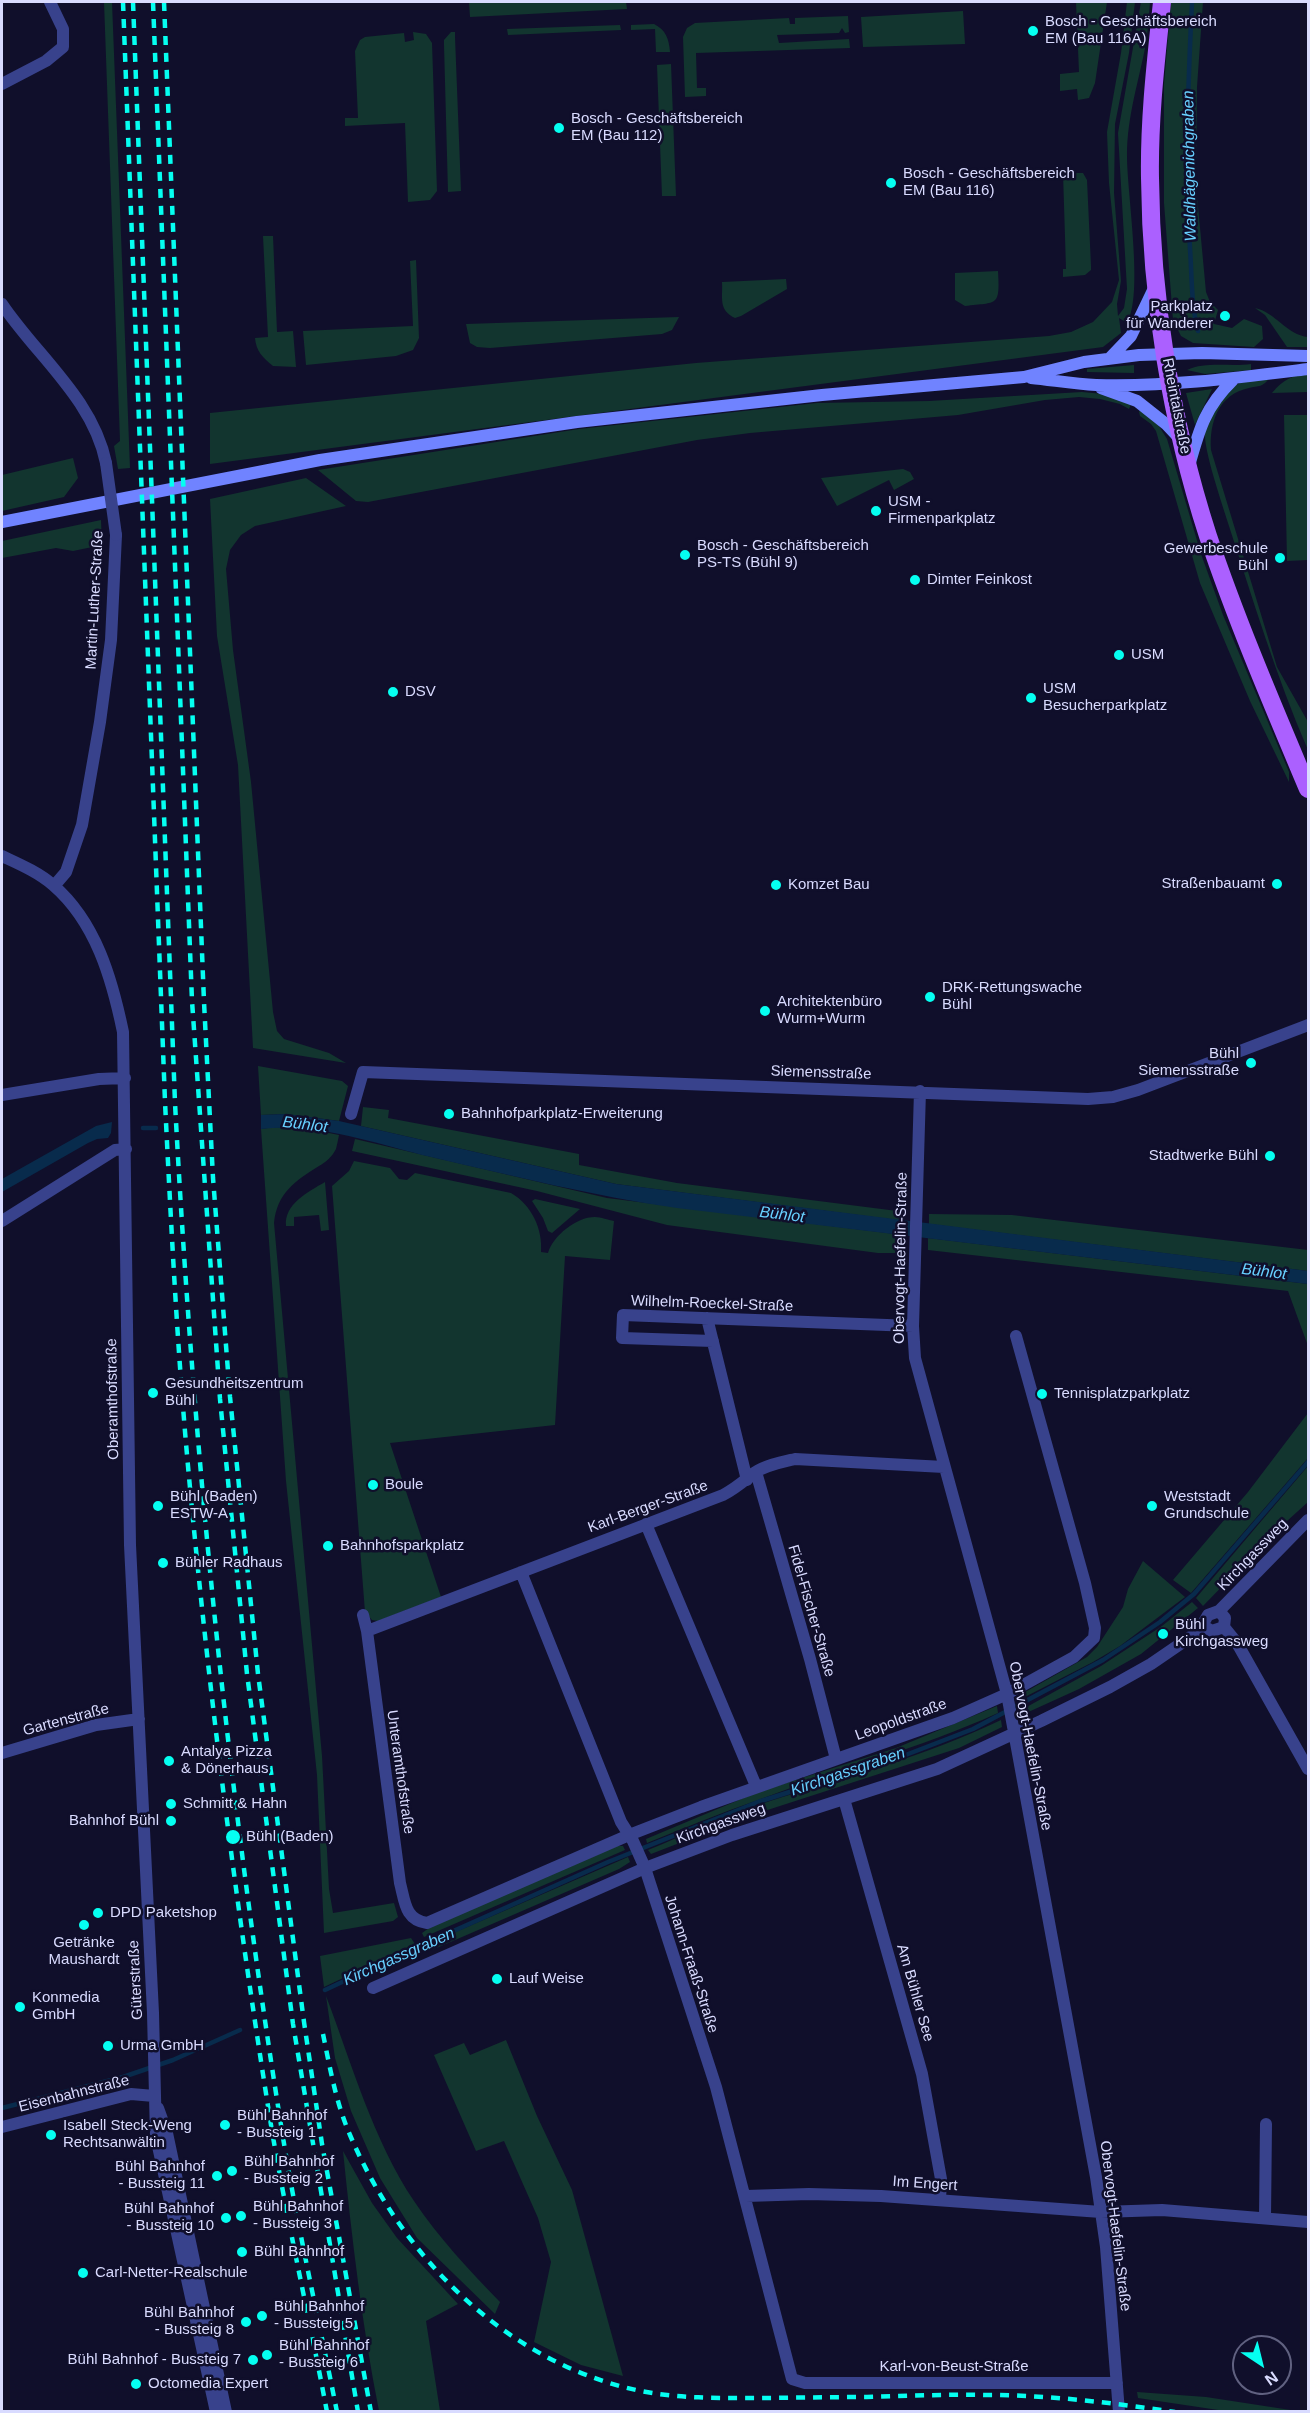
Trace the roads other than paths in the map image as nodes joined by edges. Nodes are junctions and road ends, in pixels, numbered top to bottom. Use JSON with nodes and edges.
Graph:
{"nodes":[{"id":1,"x":50,"y":2,"type":"edge"},
{"id":2,"x":1162,"y":2,"type":"edge"},
{"id":3,"x":2,"y":84,"type":"edge"},
{"id":4,"x":1156,"y":282,"type":"junction"},
{"id":5,"x":4,"y":312,"type":"edge"},
{"id":6,"x":1166,"y":353,"type":"junction"},
{"id":7,"x":1308,"y":356,"type":"edge"},
{"id":8,"x":1109,"y":358,"type":"junction"},
{"id":9,"x":1308,"y":369,"type":"edge"},
{"id":10,"x":1024,"y":377,"type":"junction"},
{"id":11,"x":1233,"y":380,"type":"junction"},
{"id":12,"x":1094,"y":385,"type":"junction"},
{"id":13,"x":1171,"y":385,"type":"junction"},
{"id":14,"x":1182,"y":441,"type":"junction"},
{"id":15,"x":1188,"y":467,"type":"junction"},
{"id":16,"x":2,"y":522,"type":"edge"},
{"id":17,"x":1308,"y":789,"type":"edge"},
{"id":18,"x":2,"y":856,"type":"edge"},
{"id":19,"x":54,"y":886,"type":"junction"},
{"id":20,"x":1308,"y":1025,"type":"edge"},
{"id":21,"x":125,"y":1078,"type":"junction"},
{"id":22,"x":920,"y":1091,"type":"junction"},
{"id":23,"x":2,"y":1095,"type":"edge"},
{"id":24,"x":351,"y":1114,"type":"dead end"},
{"id":25,"x":126,"y":1149,"type":"junction"},
{"id":26,"x":2,"y":1221,"type":"edge"},
{"id":27,"x":707,"y":1318,"type":"junction"},
{"id":28,"x":913,"y":1326,"type":"junction"},
{"id":29,"x":1016,"y":1336,"type":"dead end"},
{"id":30,"x":713,"y":1341,"type":"junction"},
{"id":31,"x":944,"y":1467,"type":"junction"},
{"id":32,"x":752,"y":1476,"type":"junction"},
{"id":33,"x":1308,"y":1520,"type":"edge"},
{"id":34,"x":646,"y":1524,"type":"junction"},
{"id":35,"x":522,"y":1572,"type":"junction"},
{"id":36,"x":1219,"y":1611,"type":"junction"},
{"id":37,"x":363,"y":1623,"type":"joint"},
{"id":38,"x":1205,"y":1627,"type":"junction"},
{"id":39,"x":1224,"y":1627,"type":"junction"},
{"id":40,"x":1008,"y":1698,"type":"junction"},
{"id":41,"x":139,"y":1719,"type":"junction"},
{"id":42,"x":1014,"y":1729,"type":"junction"},
{"id":43,"x":2,"y":1753,"type":"edge"},
{"id":44,"x":836,"y":1759,"type":"junction"},
{"id":45,"x":1308,"y":1769,"type":"edge"},
{"id":46,"x":756,"y":1786,"type":"junction"},
{"id":47,"x":844,"y":1799,"type":"junction"},
{"id":48,"x":631,"y":1838,"type":"junction"},
{"id":49,"x":643,"y":1863,"type":"junction"},
{"id":50,"x":417,"y":1921,"type":"joint"},
{"id":51,"x":373,"y":1988,"type":"dead end"},
{"id":52,"x":154,"y":2096,"type":"junction"},
{"id":53,"x":1266,"y":2124,"type":"dead end"},
{"id":54,"x":2,"y":2127,"type":"edge"},
{"id":55,"x":746,"y":2196,"type":"junction"},
{"id":56,"x":940,"y":2200,"type":"junction"},
{"id":57,"x":1101,"y":2212,"type":"junction"},
{"id":58,"x":1265,"y":2218,"type":"junction"},
{"id":59,"x":1308,"y":2222,"type":"edge"},
{"id":60,"x":792,"y":2379,"type":"joint"},
{"id":61,"x":1117,"y":2383,"type":"junction"},
{"id":62,"x":216,"y":2412,"type":"edge"},
{"id":63,"x":226,"y":2412,"type":"edge"},
{"id":64,"x":1119,"y":2412,"type":"edge"}],
"edges":[{"from":1,"to":3,"type":"street"},
{"from":2,"to":4,"type":"main road","name":"Rheintalstraße"},
{"from":4,"to":6,"type":"main road","name":"Rheintalstraße"},
{"from":4,"to":8,"type":"street"},
{"from":5,"to":19,"type":"street","name":"Martin-Luther-Straße","bridge":true},
{"from":6,"to":7,"type":"street"},
{"from":6,"to":8,"type":"street"},
{"from":6,"to":13,"type":"main road","name":"Rheintalstraße"},
{"from":8,"to":10,"type":"street"},
{"from":9,"to":11,"type":"street"},
{"from":10,"to":12,"type":"street"},
{"from":10,"to":16,"type":"street"},
{"from":11,"to":13,"type":"street"},
{"from":11,"to":15,"type":"street"},
{"from":12,"to":13,"type":"street"},
{"from":12,"to":14,"type":"street"},
{"from":13,"to":14,"type":"main road","name":"Rheintalstraße"},
{"from":14,"to":15,"type":"main road","name":"Rheintalstraße"},
{"from":15,"to":17,"type":"main road","name":"Rheintalstraße"},
{"from":18,"to":19,"type":"street","name":"Oberamthofstraße"},
{"from":19,"to":21,"type":"street","name":"Oberamthofstraße"},
{"from":20,"to":22,"type":"street","name":"Siemensstraße"},
{"from":21,"to":23,"type":"street"},
{"from":21,"to":25,"type":"street","name":"Oberamthofstraße"},
{"from":22,"to":24,"type":"street","name":"Siemensstraße"},
{"from":22,"to":28,"type":"street","name":"Obervogt-Haefelin-Straße"},
{"from":25,"to":26,"type":"street"},
{"from":25,"to":41,"type":"street","name":"Oberamthofstraße"},
{"from":27,"to":28,"type":"street","name":"Wilhelm-Roeckel-Straße"},
{"from":27,"to":30,"type":"street","name":"Fidel-Fischer-Straße"},
{"from":27,"to":30,"type":"street","name":"Wilhelm-Roeckel-Straße"},
{"from":28,"to":31,"type":"street","name":"Obervogt-Haefelin-Straße"},
{"from":29,"to":40,"type":"street","name":"Leopoldstraße"},
{"from":30,"to":32,"type":"street","name":"Fidel-Fischer-Straße"},
{"from":31,"to":32,"type":"street","name":"Karl-Berger-Straße"},
{"from":31,"to":40,"type":"street","name":"Obervogt-Haefelin-Straße"},
{"from":32,"to":34,"type":"street","name":"Karl-Berger-Straße"},
{"from":32,"to":44,"type":"street","name":"Fidel-Fischer-Straße"},
{"from":33,"to":36,"type":"street","name":"Kirchgassweg"},
{"from":34,"to":35,"type":"street","name":"Karl-Berger-Straße"},
{"from":34,"to":46,"type":"street"},
{"from":35,"to":37,"type":"street","name":"Karl-Berger-Straße"},
{"from":35,"to":48,"type":"street","name":"Johann-Fraaß-Straße"},
{"from":36,"to":38,"type":"street","name":"Kirchgassweg"},
{"from":36,"to":39,"type":"street","name":"Kirchgassweg"},
{"from":37,"to":50,"type":"street","name":"Unteramthofstraße"},
{"from":38,"to":39,"type":"street"},
{"from":38,"to":42,"type":"street","name":"Kirchgassweg"},
{"from":39,"to":45,"type":"street","name":"Kirchgassweg"},
{"from":40,"to":42,"type":"street","name":"Obervogt-Haefelin-Straße"},
{"from":40,"to":44,"type":"street","name":"Leopoldstraße"},
{"from":41,"to":43,"type":"street","name":"Gartenstraße"},
{"from":41,"to":52,"type":"street","name":"Güterstraße"},
{"from":42,"to":47,"type":"street","name":"Kirchgassweg"},
{"from":42,"to":57,"type":"street","name":"Obervogt-Haefelin-Straße"},
{"from":44,"to":46,"type":"street","name":"Leopoldstraße"},
{"from":46,"to":48,"type":"street","name":"Leopoldstraße"},
{"from":47,"to":49,"type":"street","name":"Kirchgassweg"},
{"from":47,"to":56,"type":"street","name":"Am Bühler See"},
{"from":48,"to":49,"type":"street","name":"Johann-Fraaß-Straße"},
{"from":48,"to":50,"type":"street","name":"Leopoldstraße"},
{"from":49,"to":51,"type":"street","name":"Kirchgassweg"},
{"from":49,"to":55,"type":"street","name":"Johann-Fraaß-Straße"},
{"from":52,"to":54,"type":"street","name":"Eisenbahnstraße"},
{"from":52,"to":62,"type":"street","name":"Güterstraße"},
{"from":52,"to":63,"type":"street","name":"Güterstraße"},
{"from":53,"to":58,"type":"street"},
{"from":55,"to":56,"type":"street","name":"Im Engert"},
{"from":55,"to":60,"type":"street","name":"Johann-Fraaß-Straße"},
{"from":56,"to":57,"type":"street","name":"Im Engert"},
{"from":57,"to":58,"type":"street","name":"Im Engert"},
{"from":57,"to":61,"type":"street","name":"Obervogt-Haefelin-Straße"},
{"from":58,"to":59,"type":"street","name":"Im Engert"},
{"from":60,"to":61,"type":"street","name":"Karl-von-Beust-Straße"},
{"from":61,"to":64,"type":"street","name":"Obervogt-Haefelin-Straße"}]}
